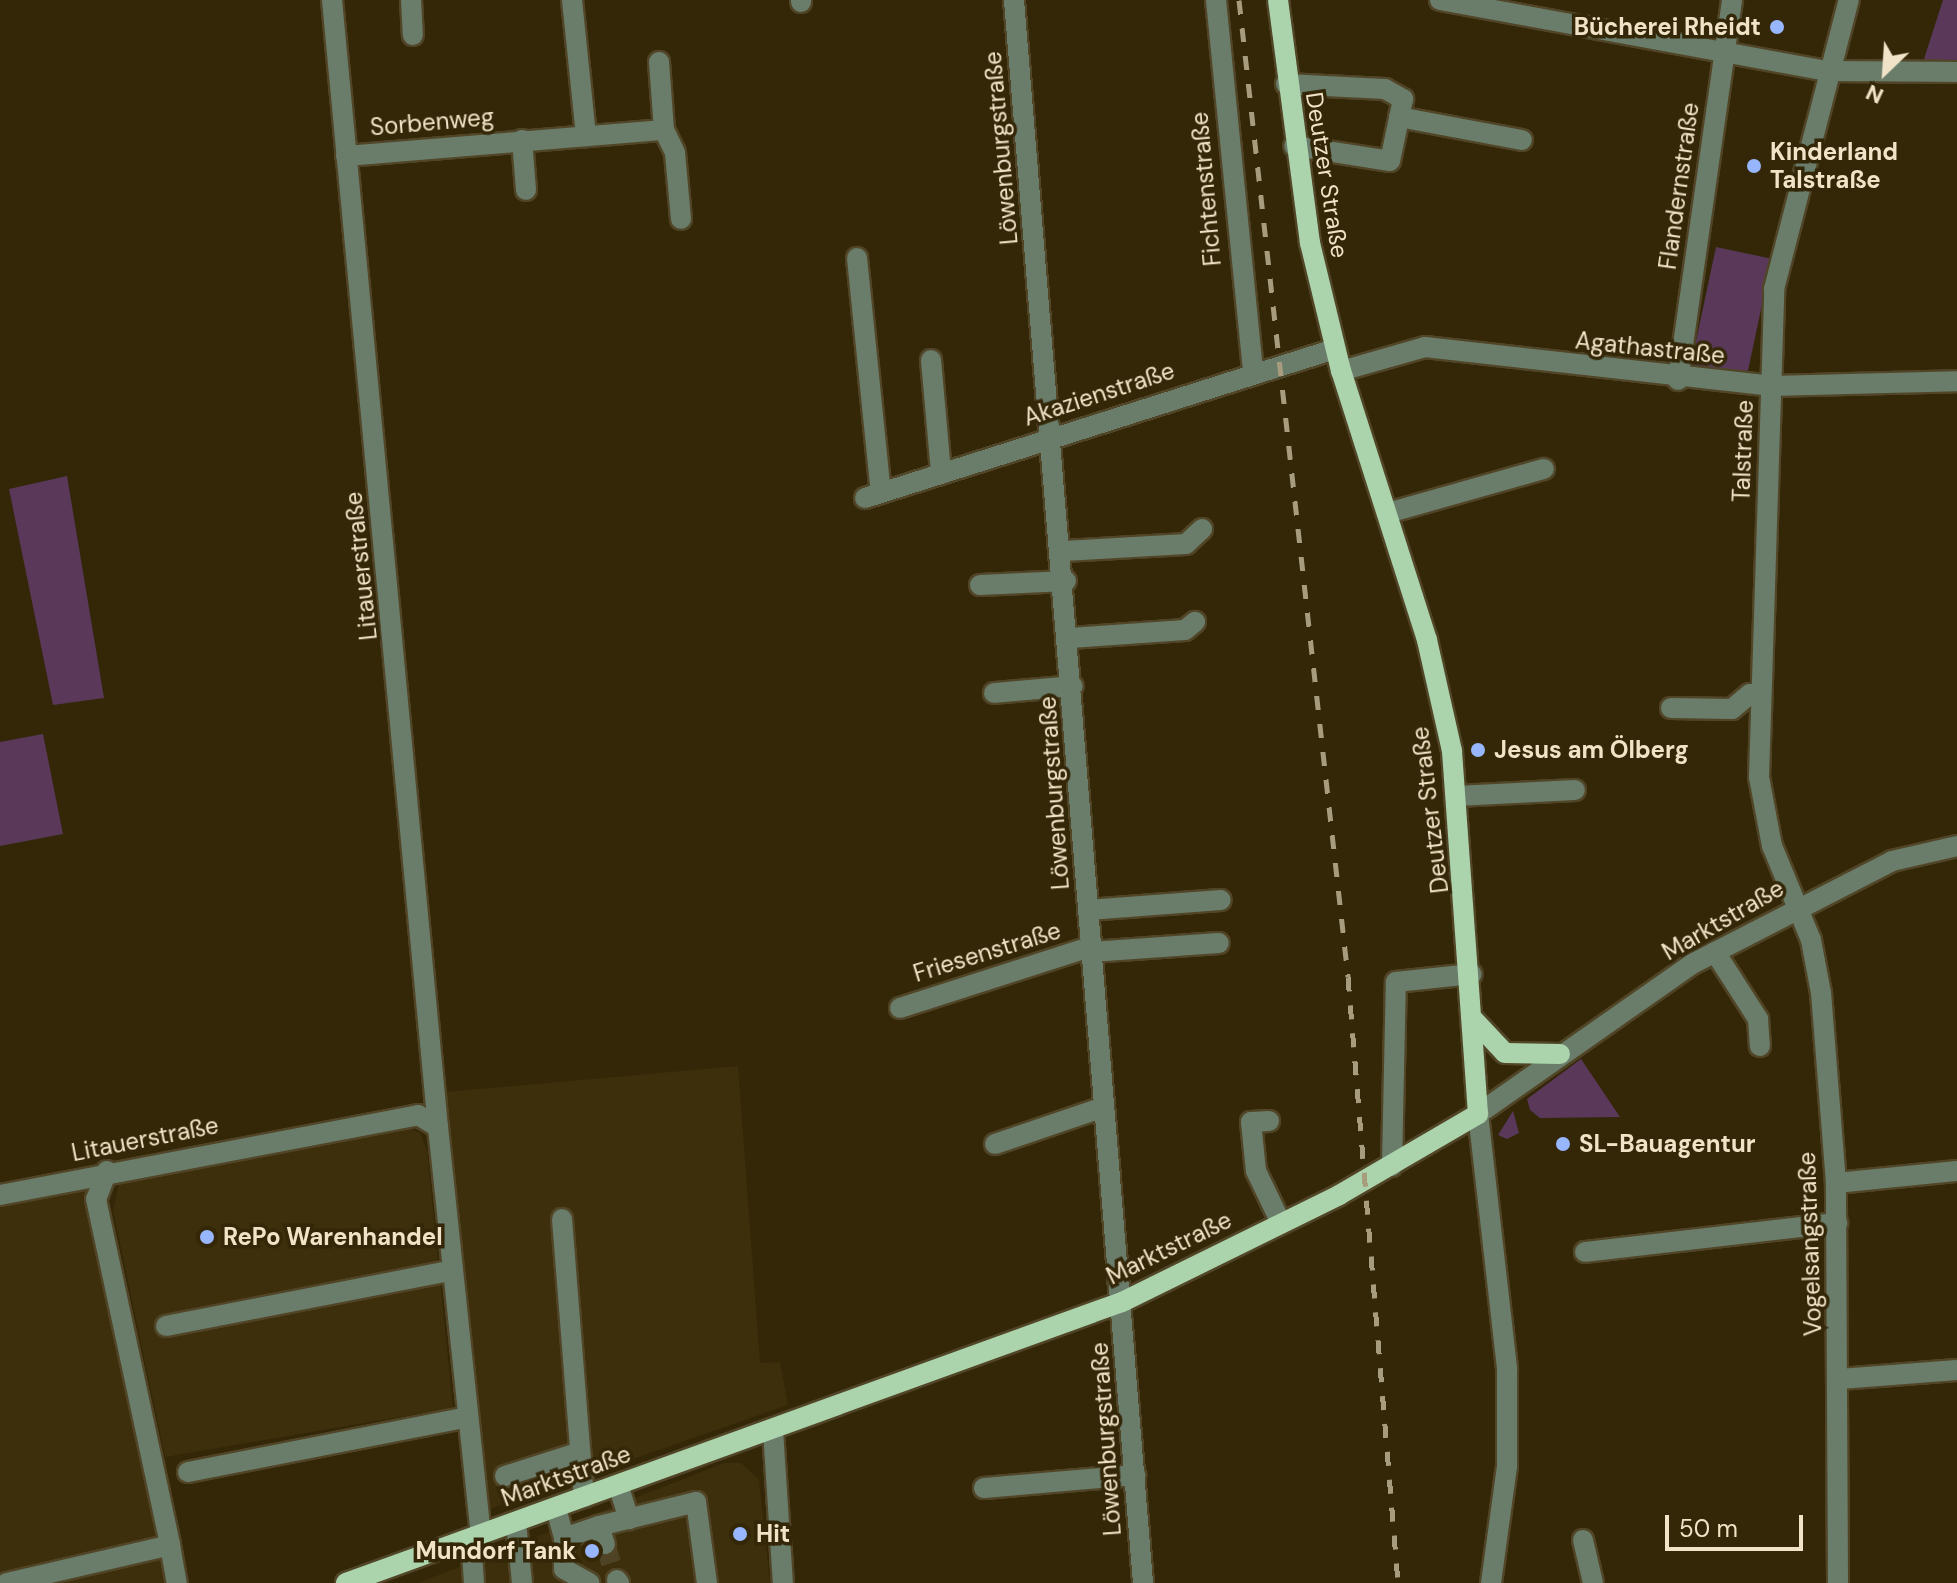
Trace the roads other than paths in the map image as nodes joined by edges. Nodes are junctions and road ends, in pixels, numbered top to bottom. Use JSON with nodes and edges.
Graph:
{"nodes":[{"id":1,"x":332,"y":0,"type":"edge"},
{"id":2,"x":411,"y":0,"type":"edge"},
{"id":3,"x":572,"y":0,"type":"edge"},
{"id":4,"x":1014,"y":0,"type":"edge"},
{"id":5,"x":1216,"y":0,"type":"edge"},
{"id":6,"x":1278,"y":0,"type":"edge"},
{"id":7,"x":1440,"y":0,"type":"edge"},
{"id":8,"x":1732,"y":0,"type":"edge"},
{"id":9,"x":1849,"y":0,"type":"edge"},
{"id":10,"x":413,"y":35,"type":"dead end"},
{"id":11,"x":1724,"y":56,"type":"junction"},
{"id":12,"x":659,"y":62,"type":"dead end"},
{"id":13,"x":1826,"y":71,"type":"junction"},
{"id":14,"x":1957,"y":72,"type":"edge"},
{"id":15,"x":1286,"y":84,"type":"junction"},
{"id":16,"x":1399,"y":117,"type":"junction"},
{"id":17,"x":664,"y":130,"type":"junction"},
{"id":18,"x":586,"y":136,"type":"junction"},
{"id":19,"x":522,"y":140,"type":"junction"},
{"id":20,"x":1522,"y":140,"type":"dead end"},
{"id":21,"x":1294,"y":146,"type":"junction"},
{"id":22,"x":346,"y":156,"type":"junction"},
{"id":23,"x":526,"y":190,"type":"dead end"},
{"id":24,"x":681,"y":219,"type":"dead end"},
{"id":25,"x":857,"y":258,"type":"dead end"},
{"id":26,"x":1335,"y":349,"type":"junction"},
{"id":27,"x":931,"y":360,"type":"dead end"},
{"id":28,"x":1341,"y":371,"type":"junction"},
{"id":29,"x":1253,"y":372,"type":"junction"},
{"id":30,"x":1678,"y":380,"type":"junction"},
{"id":31,"x":1957,"y":381,"type":"edge"},
{"id":32,"x":1771,"y":386,"type":"junction"},
{"id":33,"x":1053,"y":435,"type":"junction"},
{"id":34,"x":1544,"y":469,"type":"dead end"},
{"id":35,"x":941,"y":473,"type":"junction"},
{"id":36,"x":1388,"y":513,"type":"junction"},
{"id":37,"x":1202,"y":529,"type":"dead end"},
{"id":38,"x":1064,"y":551,"type":"junction"},
{"id":39,"x":1066,"y":581,"type":"junction"},
{"id":40,"x":980,"y":585,"type":"dead end"},
{"id":41,"x":1195,"y":622,"type":"dead end"},
{"id":42,"x":1070,"y":638,"type":"junction"},
{"id":43,"x":1073,"y":686,"type":"junction"},
{"id":44,"x":994,"y":693,"type":"dead end"},
{"id":45,"x":1761,"y":695,"type":"junction"},
{"id":46,"x":1671,"y":708,"type":"dead end"},
{"id":47,"x":1575,"y":790,"type":"dead end"},
{"id":48,"x":1457,"y":796,"type":"junction"},
{"id":49,"x":1957,"y":846,"type":"edge"},
{"id":50,"x":1219,"y":895,"type":"dead end"},
{"id":51,"x":1087,"y":904,"type":"junction"},
{"id":52,"x":1796,"y":908,"type":"junction"},
{"id":53,"x":1219,"y":943,"type":"dead end"},
{"id":54,"x":1090,"y":950,"type":"junction"},
{"id":55,"x":1715,"y":952,"type":"junction"},
{"id":56,"x":1472,"y":974,"type":"junction"},
{"id":57,"x":900,"y":1008,"type":"dead end"},
{"id":58,"x":1474,"y":1020,"type":"junction"},
{"id":59,"x":1760,"y":1046,"type":"dead end"},
{"id":60,"x":1560,"y":1054,"type":"junction"},
{"id":61,"x":1101,"y":1108,"type":"junction"},
{"id":62,"x":1478,"y":1114,"type":"junction"},
{"id":63,"x":1269,"y":1121,"type":"dead end"},
{"id":64,"x":438,"y":1127,"type":"junction"},
{"id":65,"x":995,"y":1144,"type":"dead end"},
{"id":66,"x":1392,"y":1166,"type":"junction"},
{"id":67,"x":107,"y":1171,"type":"junction"},
{"id":68,"x":1957,"y":1171,"type":"edge"},
{"id":69,"x":1836,"y":1183,"type":"junction"},
{"id":70,"x":0,"y":1195,"type":"edge"},
{"id":71,"x":562,"y":1219,"type":"dead end"},
{"id":72,"x":1281,"y":1223,"type":"junction"},
{"id":73,"x":1837,"y":1223,"type":"junction"},
{"id":74,"x":1585,"y":1252,"type":"dead end"},
{"id":75,"x":453,"y":1270,"type":"junction"},
{"id":76,"x":1122,"y":1302,"type":"junction"},
{"id":77,"x":166,"y":1326,"type":"dead end"},
{"id":78,"x":1957,"y":1370,"type":"edge"},
{"id":79,"x":1840,"y":1379,"type":"junction"},
{"id":80,"x":468,"y":1417,"type":"junction"},
{"id":81,"x":773,"y":1430,"type":"junction"},
{"id":82,"x":580,"y":1452,"type":"junction"},
{"id":83,"x":188,"y":1472,"type":"dead end"},
{"id":84,"x":1135,"y":1475,"type":"junction"},
{"id":85,"x":505,"y":1476,"type":"dead end"},
{"id":86,"x":618,"y":1485,"type":"junction"},
{"id":87,"x":984,"y":1488,"type":"dead end"},
{"id":88,"x":584,"y":1497,"type":"junction"},
{"id":89,"x":556,"y":1508,"type":"junction"},
{"id":90,"x":629,"y":1519,"type":"junction"},
{"id":91,"x":516,"y":1522,"type":"junction"},
{"id":92,"x":476,"y":1536,"type":"junction"},
{"id":93,"x":564,"y":1538,"type":"junction"},
{"id":94,"x":1583,"y":1540,"type":"dead end"},
{"id":95,"x":170,"y":1545,"type":"junction"},
{"id":96,"x":7,"y":1583,"type":"edge"},
{"id":97,"x":177,"y":1583,"type":"edge"},
{"id":98,"x":346,"y":1583,"type":"edge"},
{"id":99,"x":474,"y":1583,"type":"edge"},
{"id":100,"x":522,"y":1583,"type":"edge"},
{"id":101,"x":589,"y":1583,"type":"edge"},
{"id":102,"x":707,"y":1583,"type":"edge"},
{"id":103,"x":783,"y":1583,"type":"edge"},
{"id":104,"x":1143,"y":1583,"type":"edge"},
{"id":105,"x":1491,"y":1583,"type":"edge"},
{"id":106,"x":1593,"y":1583,"type":"edge"},
{"id":107,"x":1838,"y":1583,"type":"edge"}],
"edges":[{"from":1,"to":22,"type":"street","name":"Litauerstraße"},
{"from":2,"to":10,"type":"street"},
{"from":3,"to":18,"type":"street"},
{"from":4,"to":33,"type":"street","name":"Löwenburgstraße"},
{"from":5,"to":29,"type":"street","name":"Fichtenstraße"},
{"from":6,"to":15,"type":"main road","name":"Deutzer Straße"},
{"from":7,"to":11,"type":"street"},
{"from":8,"to":11,"type":"street","name":"Flandernstraße"},
{"from":9,"to":13,"type":"street","name":"Talstraße"},
{"from":11,"to":13,"type":"street"},
{"from":11,"to":30,"type":"street","name":"Flandernstraße"},
{"from":12,"to":17,"type":"street"},
{"from":13,"to":14,"type":"street"},
{"from":13,"to":32,"type":"street","name":"Talstraße"},
{"from":15,"to":16,"type":"street"},
{"from":15,"to":21,"type":"main road","name":"Deutzer Straße"},
{"from":16,"to":20,"type":"street"},
{"from":16,"to":21,"type":"street"},
{"from":17,"to":18,"type":"street","name":"Sorbenweg"},
{"from":17,"to":24,"type":"street"},
{"from":18,"to":19,"type":"street","name":"Sorbenweg"},
{"from":19,"to":22,"type":"street","name":"Sorbenweg"},
{"from":19,"to":23,"type":"street","name":"Sorbenweg"},
{"from":21,"to":26,"type":"main road","name":"Deutzer Straße"},
{"from":22,"to":64,"type":"street","name":"Litauerstraße"},
{"from":25,"to":35,"type":"street","name":"Akazienstraße"},
{"from":26,"to":28,"type":"main road","name":"Deutzer Straße"},
{"from":26,"to":29,"type":"street","name":"Akazienstraße"},
{"from":27,"to":35,"type":"street"},
{"from":28,"to":30,"type":"street","name":"Agathastraße"},
{"from":28,"to":36,"type":"main road","name":"Deutzer Straße"},
{"from":29,"to":33,"type":"street","name":"Akazienstraße"},
{"from":30,"to":32,"type":"street","name":"Agathastraße"},
{"from":31,"to":32,"type":"street","name":"Agathastraße"},
{"from":32,"to":45,"type":"street","name":"Talstraße"},
{"from":33,"to":35,"type":"street","name":"Akazienstraße"},
{"from":33,"to":38,"type":"street","name":"Löwenburgstraße"},
{"from":34,"to":36,"type":"street"},
{"from":36,"to":48,"type":"main road","name":"Deutzer Straße"},
{"from":37,"to":38,"type":"street"},
{"from":38,"to":39,"type":"street","name":"Löwenburgstraße"},
{"from":39,"to":40,"type":"street"},
{"from":39,"to":42,"type":"street","name":"Löwenburgstraße"},
{"from":41,"to":42,"type":"street"},
{"from":42,"to":43,"type":"street","name":"Löwenburgstraße"},
{"from":43,"to":44,"type":"street"},
{"from":43,"to":51,"type":"street","name":"Löwenburgstraße"},
{"from":45,"to":46,"type":"street"},
{"from":45,"to":52,"type":"street","name":"Talstraße"},
{"from":47,"to":48,"type":"street"},
{"from":48,"to":56,"type":"main road","name":"Deutzer Straße"},
{"from":49,"to":52,"type":"street","name":"Marktstraße"},
{"from":50,"to":51,"type":"street"},
{"from":51,"to":54,"type":"street","name":"Löwenburgstraße"},
{"from":52,"to":55,"type":"street","name":"Marktstraße"},
{"from":52,"to":69,"type":"street","name":"Vogelsangstraße"},
{"from":53,"to":54,"type":"street","name":"Friesenstraße"},
{"from":54,"to":57,"type":"street","name":"Friesenstraße"},
{"from":54,"to":61,"type":"street","name":"Löwenburgstraße"},
{"from":55,"to":59,"type":"street"},
{"from":55,"to":60,"type":"street","name":"Marktstraße"},
{"from":56,"to":58,"type":"main road","name":"Deutzer Straße"},
{"from":56,"to":66,"type":"street"},
{"from":58,"to":60,"type":"main road"},
{"from":58,"to":62,"type":"main road","name":"Deutzer Straße"},
{"from":60,"to":62,"type":"street","name":"Marktstraße"},
{"from":61,"to":65,"type":"street"},
{"from":61,"to":76,"type":"street","name":"Löwenburgstraße"},
{"from":62,"to":66,"type":"main road","name":"Marktstraße"},
{"from":62,"to":105,"type":"street","name":"Deutzer Straße"},
{"from":63,"to":72,"type":"street"},
{"from":64,"to":67,"type":"street","name":"Litauerstraße"},
{"from":64,"to":75,"type":"street","name":"Litauerstraße"},
{"from":66,"to":72,"type":"main road","name":"Marktstraße"},
{"from":67,"to":70,"type":"street","name":"Litauerstraße"},
{"from":67,"to":95,"type":"street"},
{"from":68,"to":69,"type":"street"},
{"from":69,"to":73,"type":"street","name":"Vogelsangstraße"},
{"from":71,"to":82,"type":"street"},
{"from":72,"to":76,"type":"main road","name":"Marktstraße"},
{"from":73,"to":74,"type":"street"},
{"from":73,"to":79,"type":"street","name":"Vogelsangstraße"},
{"from":75,"to":77,"type":"street"},
{"from":75,"to":80,"type":"street","name":"Litauerstraße"},
{"from":76,"to":81,"type":"main road","name":"Marktstraße"},
{"from":76,"to":84,"type":"street","name":"Löwenburgstraße"},
{"from":78,"to":79,"type":"street"},
{"from":79,"to":107,"type":"street","name":"Vogelsangstraße"},
{"from":80,"to":83,"type":"street"},
{"from":80,"to":92,"type":"street","name":"Litauerstraße"},
{"from":81,"to":86,"type":"main road","name":"Marktstraße"},
{"from":81,"to":103,"type":"street"},
{"from":82,"to":85,"type":"street"},
{"from":82,"to":88,"type":"street"},
{"from":84,"to":87,"type":"street"},
{"from":84,"to":104,"type":"street","name":"Löwenburgstraße"},
{"from":86,"to":88,"type":"main road","name":"Marktstraße"},
{"from":86,"to":90,"type":"street"},
{"from":88,"to":89,"type":"main road","name":"Marktstraße"},
{"from":89,"to":91,"type":"main road","name":"Marktstraße"},
{"from":89,"to":93,"type":"street"},
{"from":90,"to":93,"type":"street"},
{"from":90,"to":102,"type":"street"},
{"from":91,"to":92,"type":"main road","name":"Marktstraße"},
{"from":91,"to":100,"type":"street"},
{"from":92,"to":98,"type":"main road","name":"Marktstraße"},
{"from":92,"to":99,"type":"street","name":"Litauerstraße"},
{"from":93,"to":101,"type":"street"},
{"from":94,"to":106,"type":"street"},
{"from":95,"to":96,"type":"street"},
{"from":95,"to":97,"type":"street"}]}
